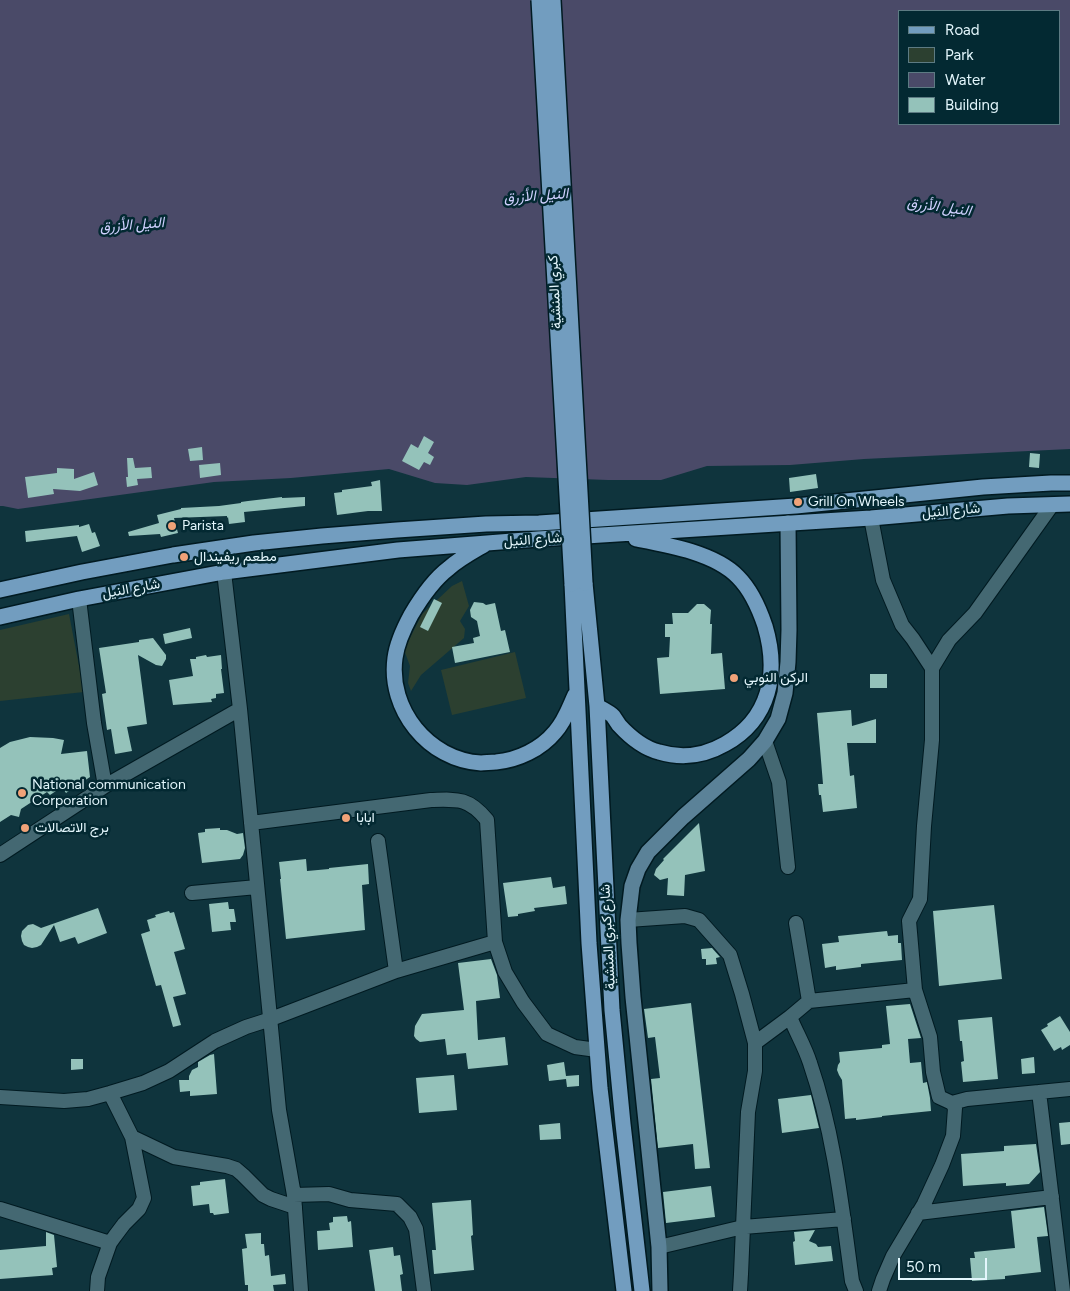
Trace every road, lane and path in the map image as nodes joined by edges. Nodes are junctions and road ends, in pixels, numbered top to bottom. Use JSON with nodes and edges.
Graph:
{"nodes":[{"id":1,"x":539,"y":0,"type":"edge"},
{"id":2,"x":553,"y":0,"type":"edge"},
{"id":3,"x":1070,"y":483,"type":"edge"},
{"id":4,"x":1070,"y":504,"type":"edge"},
{"id":5,"x":1052,"y":505,"type":"junction"},
{"id":6,"x":871,"y":518,"type":"junction"},
{"id":7,"x":788,"y":523,"type":"junction"},
{"id":8,"x":618,"y":535,"type":"junction"},
{"id":9,"x":486,"y":543,"type":"junction"},
{"id":10,"x":224,"y":572,"type":"junction"},
{"id":11,"x":579,"y":583,"type":"junction"},
{"id":12,"x":0,"y":590,"type":"edge"},
{"id":13,"x":79,"y":599,"type":"junction"},
{"id":14,"x":0,"y":617,"type":"edge"},
{"id":15,"x":932,"y":668,"type":"junction"},
{"id":16,"x":576,"y":691,"type":"junction"},
{"id":17,"x":597,"y":706,"type":"junction"},
{"id":18,"x":240,"y":709,"type":"junction"},
{"id":19,"x":765,"y":741,"type":"junction"},
{"id":20,"x":105,"y":786,"type":"junction"},
{"id":21,"x":251,"y":823,"type":"junction"},
{"id":22,"x":378,"y":841,"type":"dead end"},
{"id":23,"x":0,"y":855,"type":"edge"},
{"id":24,"x":788,"y":866,"type":"dead end"},
{"id":25,"x":257,"y":887,"type":"junction"},
{"id":26,"x":192,"y":893,"type":"dead end"},
{"id":27,"x":628,"y":920,"type":"junction"},
{"id":28,"x":796,"y":923,"type":"dead end"},
{"id":29,"x":495,"y":942,"type":"junction"},
{"id":30,"x":396,"y":971,"type":"junction"},
{"id":31,"x":915,"y":990,"type":"junction"},
{"id":32,"x":809,"y":1002,"type":"junction"},
{"id":33,"x":790,"y":1017,"type":"junction"},
{"id":34,"x":271,"y":1019,"type":"junction"},
{"id":35,"x":755,"y":1042,"type":"junction"},
{"id":36,"x":597,"y":1050,"type":"junction"},
{"id":37,"x":1070,"y":1089,"type":"edge"},
{"id":38,"x":1039,"y":1092,"type":"junction"},
{"id":39,"x":110,"y":1094,"type":"junction"},
{"id":40,"x":0,"y":1097,"type":"edge"},
{"id":41,"x":952,"y":1104,"type":"junction"},
{"id":42,"x":132,"y":1137,"type":"junction"},
{"id":43,"x":1052,"y":1198,"type":"junction"},
{"id":44,"x":294,"y":1201,"type":"junction"},
{"id":45,"x":0,"y":1209,"type":"edge"},
{"id":46,"x":918,"y":1214,"type":"junction"},
{"id":47,"x":844,"y":1219,"type":"junction"},
{"id":48,"x":742,"y":1227,"type":"junction"},
{"id":49,"x":110,"y":1243,"type":"junction"},
{"id":50,"x":659,"y":1247,"type":"junction"},
{"id":51,"x":97,"y":1291,"type":"edge"},
{"id":52,"x":301,"y":1291,"type":"edge"},
{"id":53,"x":424,"y":1291,"type":"edge"},
{"id":54,"x":624,"y":1291,"type":"edge"},
{"id":55,"x":642,"y":1291,"type":"edge"},
{"id":56,"x":660,"y":1291,"type":"edge"},
{"id":57,"x":740,"y":1291,"type":"edge"},
{"id":58,"x":856,"y":1291,"type":"edge"},
{"id":59,"x":879,"y":1291,"type":"edge"},
{"id":60,"x":1063,"y":1291,"type":"edge"}],
"edges":[{"from":1,"to":11,"type":"main road","name":"كبري المنشية","bridge":true},
{"from":2,"to":11,"type":"main road","name":"كبري المنشية","bridge":true},
{"from":3,"to":12,"type":"main road","name":"شارع النيل"},
{"from":4,"to":5,"type":"main road","name":"شارع النيل"},
{"from":5,"to":6,"type":"main road","name":"شارع النيل"},
{"from":5,"to":15,"type":"street"},
{"from":6,"to":7,"type":"main road","name":"شارع النيل"},
{"from":6,"to":15,"type":"street"},
{"from":7,"to":8,"type":"main road","name":"شارع النيل"},
{"from":7,"to":19,"type":"street"},
{"from":8,"to":9,"type":"main road","name":"شارع النيل"},
{"from":8,"to":17,"type":"main road"},
{"from":9,"to":10,"type":"main road","name":"شارع النيل"},
{"from":9,"to":16,"type":"main road"},
{"from":10,"to":13,"type":"main road","name":"شارع النيل"},
{"from":10,"to":18,"type":"street"},
{"from":11,"to":16,"type":"main road","name":"شارع كبري المنشية"},
{"from":11,"to":17,"type":"main road","name":"شارع كبري المنشية"},
{"from":13,"to":14,"type":"main road","name":"شارع النيل"},
{"from":13,"to":20,"type":"street"},
{"from":15,"to":31,"type":"street"},
{"from":16,"to":36,"type":"main road","name":"شارع كبري المنشية"},
{"from":17,"to":55,"type":"main road","name":"شارع كبري المنشية"},
{"from":18,"to":20,"type":"street"},
{"from":18,"to":21,"type":"street"},
{"from":19,"to":24,"type":"street"},
{"from":19,"to":27,"type":"street"},
{"from":20,"to":23,"type":"street"},
{"from":21,"to":25,"type":"street"},
{"from":21,"to":29,"type":"street"},
{"from":22,"to":30,"type":"street"},
{"from":25,"to":26,"type":"street"},
{"from":25,"to":34,"type":"street"},
{"from":27,"to":35,"type":"street"},
{"from":27,"to":50,"type":"street"},
{"from":28,"to":32,"type":"street"},
{"from":29,"to":30,"type":"street"},
{"from":29,"to":36,"type":"street"},
{"from":30,"to":34,"type":"street"},
{"from":31,"to":32,"type":"street"},
{"from":31,"to":41,"type":"street"},
{"from":32,"to":33,"type":"street"},
{"from":33,"to":35,"type":"street"},
{"from":33,"to":47,"type":"street"},
{"from":34,"to":39,"type":"street"},
{"from":34,"to":44,"type":"street"},
{"from":35,"to":48,"type":"street"},
{"from":36,"to":54,"type":"main road","name":"شارع كبري المنشية"},
{"from":37,"to":38,"type":"street"},
{"from":38,"to":41,"type":"street"},
{"from":38,"to":43,"type":"street"},
{"from":39,"to":40,"type":"street"},
{"from":39,"to":42,"type":"street"},
{"from":41,"to":46,"type":"street"},
{"from":42,"to":44,"type":"street"},
{"from":42,"to":49,"type":"street"},
{"from":43,"to":46,"type":"street"},
{"from":43,"to":60,"type":"street"},
{"from":44,"to":52,"type":"street"},
{"from":44,"to":53,"type":"street"},
{"from":45,"to":49,"type":"street"},
{"from":46,"to":59,"type":"street"},
{"from":47,"to":48,"type":"street"},
{"from":47,"to":58,"type":"street"},
{"from":48,"to":50,"type":"street"},
{"from":48,"to":57,"type":"street"},
{"from":49,"to":51,"type":"street"},
{"from":50,"to":56,"type":"street"}]}
